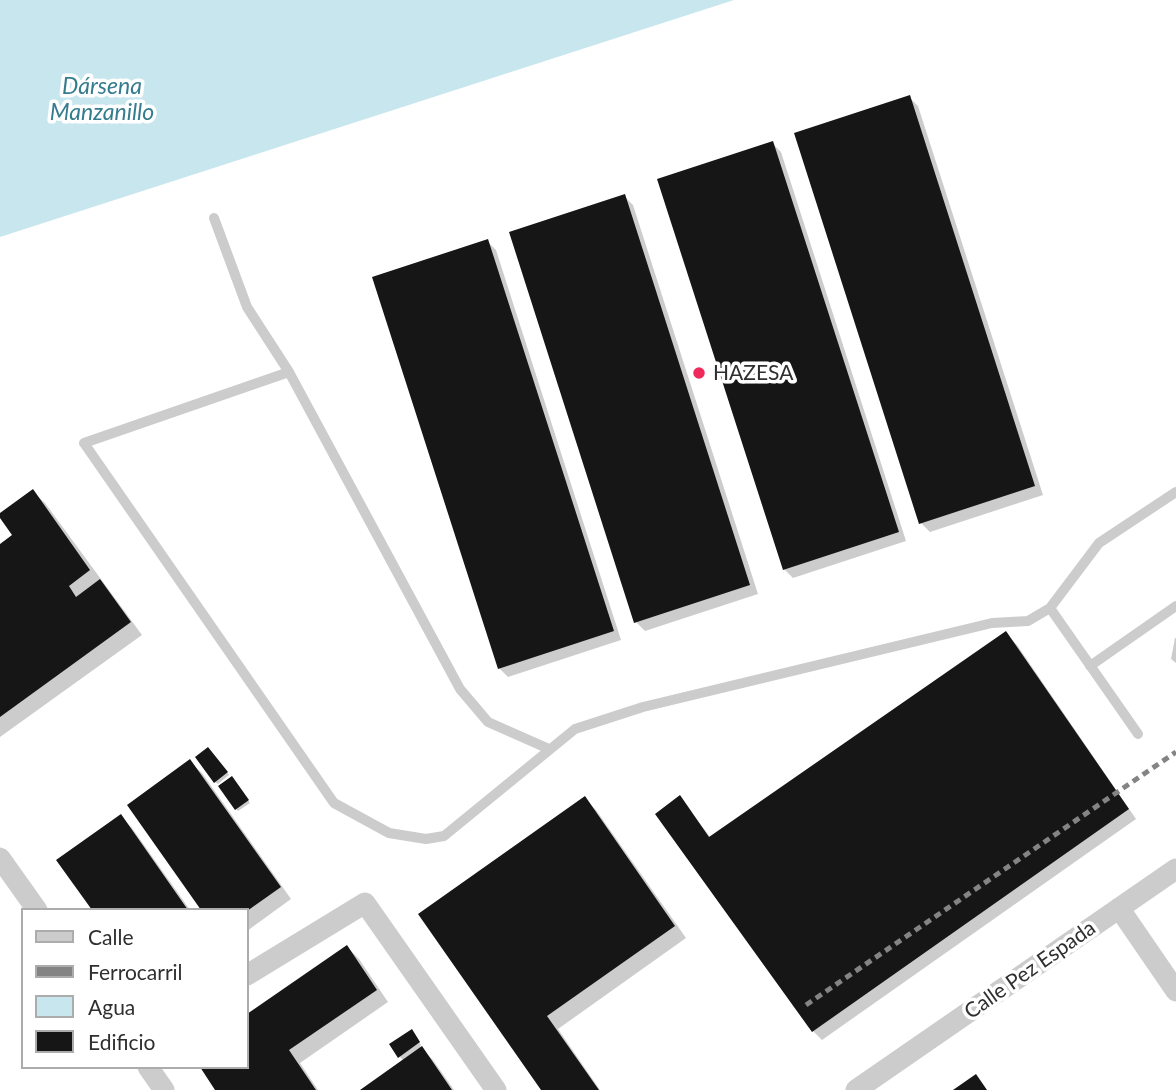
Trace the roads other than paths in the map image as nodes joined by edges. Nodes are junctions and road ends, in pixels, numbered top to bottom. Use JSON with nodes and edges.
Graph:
{"nodes":[{"id":1,"x":214,"y":218,"type":"dead end"},
{"id":2,"x":289,"y":372,"type":"junction"},
{"id":3,"x":1176,"y":492,"type":"edge"},
{"id":4,"x":1176,"y":606,"type":"edge"},
{"id":5,"x":1050,"y":608,"type":"junction"},
{"id":6,"x":1090,"y":666,"type":"junction"},
{"id":7,"x":1138,"y":734,"type":"dead end"},
{"id":8,"x":549,"y":750,"type":"junction"},
{"id":9,"x":0,"y":858,"type":"edge"},
{"id":10,"x":1176,"y":869,"type":"edge"},
{"id":11,"x":36,"y":908,"type":"edge"},
{"id":12,"x":1119,"y":908,"type":"junction"},
{"id":13,"x":248,"y":974,"type":"edge"},
{"id":14,"x":1176,"y":991,"type":"edge"},
{"id":15,"x":149,"y":1069,"type":"edge"},
{"id":16,"x":164,"y":1090,"type":"edge"},
{"id":17,"x":496,"y":1090,"type":"edge"},
{"id":18,"x":856,"y":1090,"type":"edge"}],
"edges":[{"from":1,"to":2,"type":"lane"},
{"from":2,"to":8,"type":"lane"},
{"from":2,"to":8,"type":"lane"},
{"from":3,"to":5,"type":"lane"},
{"from":4,"to":6,"type":"lane"},
{"from":5,"to":6,"type":"lane"},
{"from":5,"to":8,"type":"lane"},
{"from":6,"to":7,"type":"lane"},
{"from":9,"to":11,"type":"street"},
{"from":10,"to":12,"type":"street","name":"Calle Pez Espada"},
{"from":12,"to":14,"type":"street"},
{"from":12,"to":18,"type":"street","name":"Calle Pez Espada"},
{"from":13,"to":17,"type":"street"},
{"from":15,"to":16,"type":"street"}]}
